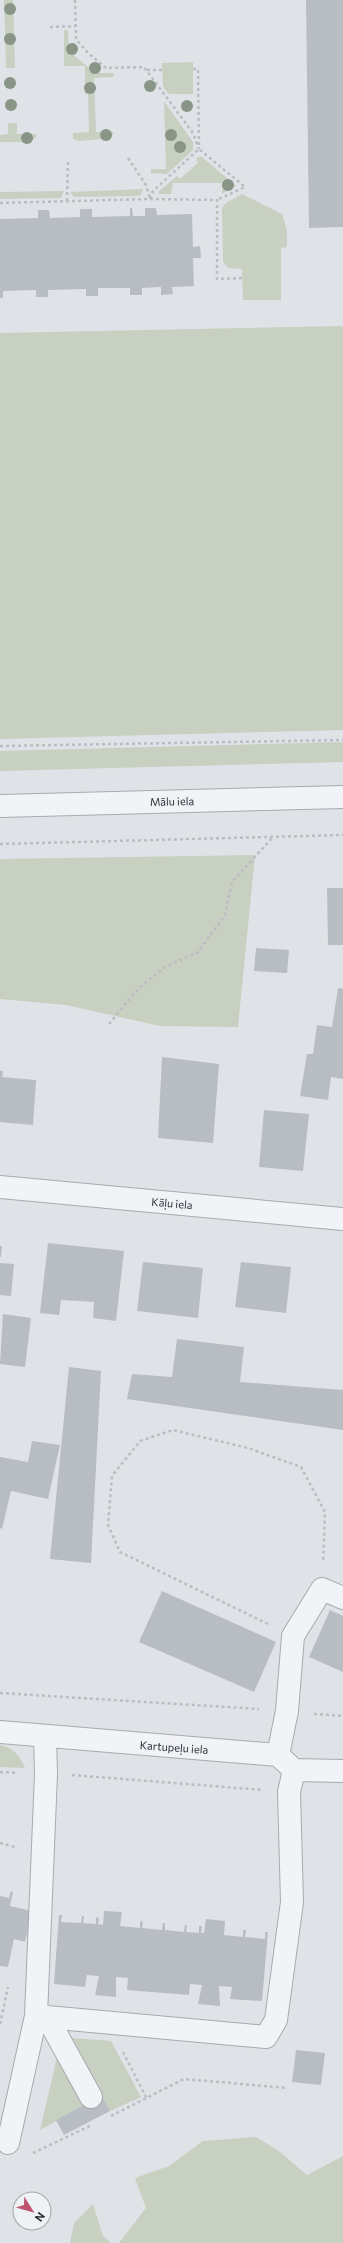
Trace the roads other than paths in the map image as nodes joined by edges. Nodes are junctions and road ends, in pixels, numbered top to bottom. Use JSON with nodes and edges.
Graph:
{"nodes":[{"id":1,"x":343,"y":797,"type":"edge"},
{"id":2,"x":0,"y":806,"type":"edge"},
{"id":3,"x":0,"y":1188,"type":"edge"},
{"id":4,"x":343,"y":1219,"type":"edge"},
{"id":5,"x":343,"y":1598,"type":"edge"},
{"id":6,"x":0,"y":1732,"type":"edge"},
{"id":7,"x":45,"y":1737,"type":"junction"},
{"id":8,"x":286,"y":1763,"type":"junction"},
{"id":9,"x":343,"y":1771,"type":"edge"},
{"id":10,"x":41,"y":2016,"type":"junction"},
{"id":11,"x":91,"y":2096,"type":"dead end"},
{"id":12,"x":8,"y":2143,"type":"dead end"}],
"edges":[{"from":1,"to":2,"type":"street","name":"Mālu iela"},
{"from":3,"to":4,"type":"street","name":"Kāļu iela"},
{"from":5,"to":8,"type":"street"},
{"from":6,"to":7,"type":"street","name":"Kartupeļu iela"},
{"from":7,"to":8,"type":"street","name":"Kartupeļu iela"},
{"from":7,"to":10,"type":"street"},
{"from":8,"to":9,"type":"street","name":"Kartupeļu iela"},
{"from":8,"to":10,"type":"street"},
{"from":10,"to":11,"type":"street"},
{"from":10,"to":12,"type":"street"}]}
